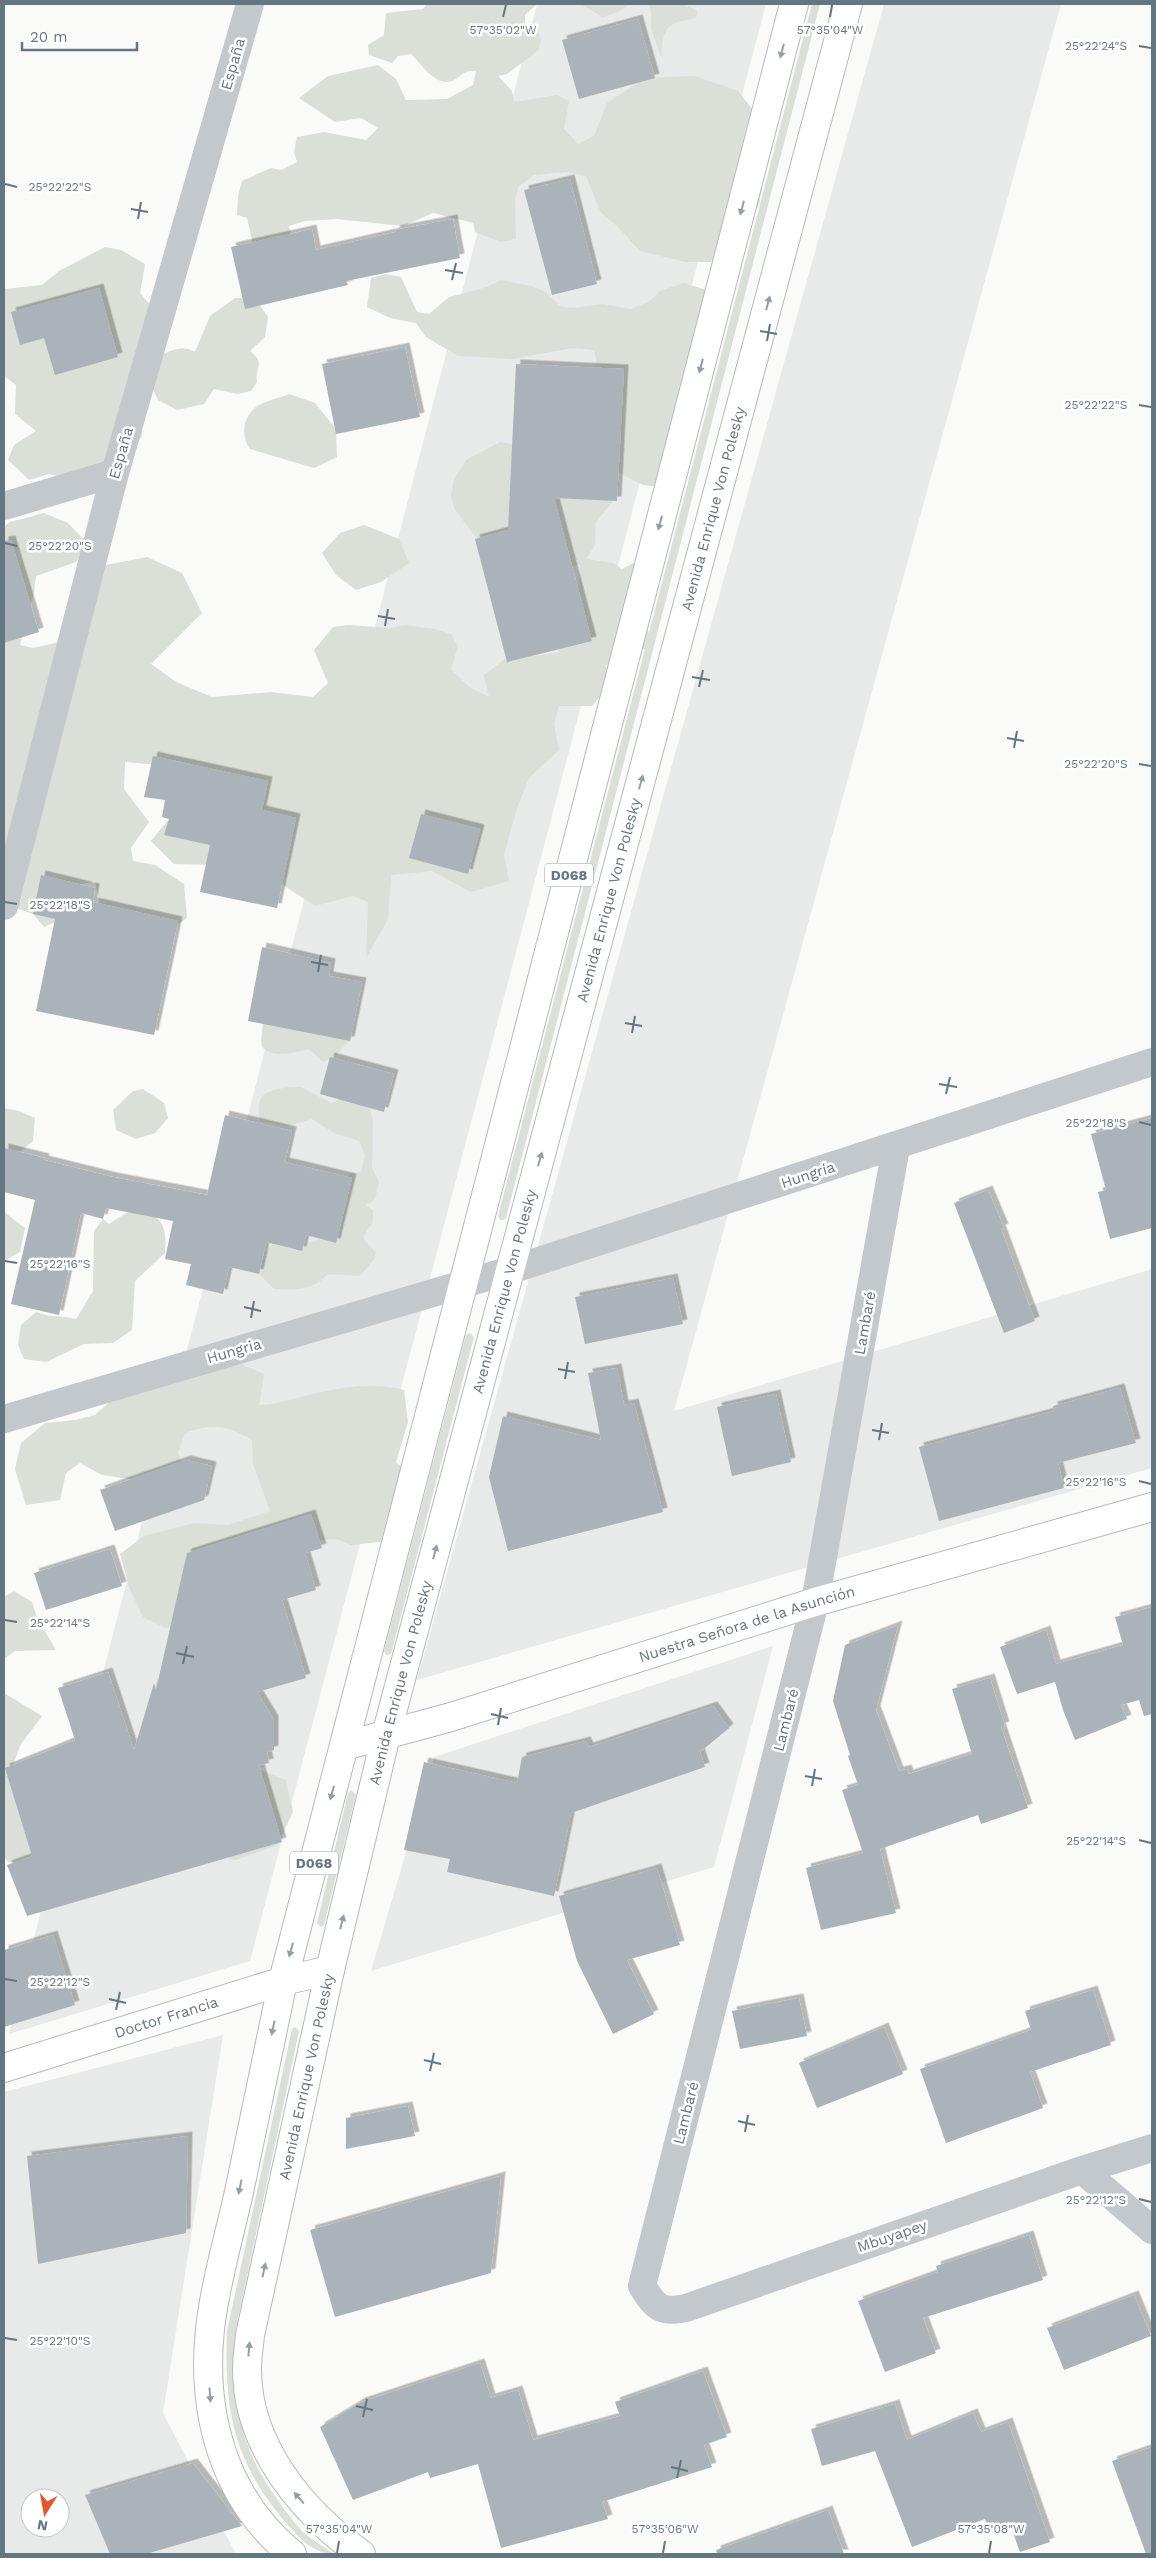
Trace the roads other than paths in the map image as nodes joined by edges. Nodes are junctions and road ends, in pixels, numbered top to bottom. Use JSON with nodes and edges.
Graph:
{"nodes":[{"id":1,"x":250,"y":4,"type":"edge"},
{"id":2,"x":794,"y":4,"type":"edge"},
{"id":3,"x":848,"y":4,"type":"edge"},
{"id":4,"x":115,"y":473,"type":"junction"},
{"id":5,"x":4,"y":506,"type":"edge"},
{"id":6,"x":4,"y":906,"type":"edge"},
{"id":7,"x":1152,"y":1062,"type":"edge"},
{"id":8,"x":896,"y":1147,"type":"junction"},
{"id":9,"x":511,"y":1270,"type":"junction"},
{"id":10,"x":463,"y":1284,"type":"junction"},
{"id":11,"x":5,"y":1422,"type":"edge"},
{"id":12,"x":1152,"y":1507,"type":"edge"},
{"id":13,"x":815,"y":1602,"type":"junction"},
{"id":14,"x":386,"y":1735,"type":"junction"},
{"id":15,"x":344,"y":1746,"type":"junction"},
{"id":16,"x":330,"y":1970,"type":"junction"},
{"id":17,"x":283,"y":1981,"type":"junction"},
{"id":18,"x":4,"y":2068,"type":"edge"},
{"id":19,"x":1152,"y":2148,"type":"edge"},
{"id":20,"x":1082,"y":2170,"type":"junction"},
{"id":21,"x":1152,"y":2230,"type":"edge"},
{"id":22,"x":642,"y":2286,"type":"joint"},
{"id":23,"x":292,"y":2554,"type":"edge"},
{"id":24,"x":361,"y":2554,"type":"edge"}],
"edges":[{"from":1,"to":4,"type":"street","name":"España"},
{"from":2,"to":10,"type":"main road","number":"D068","one_way":true},
{"from":9,"to":3,"type":"main road","name":"Avenida Enrique Von Polesky","number":"D068","one_way":true},
{"from":4,"to":5,"type":"street"},
{"from":4,"to":6,"type":"street","name":"España"},
{"from":7,"to":8,"type":"street","name":"Hungría"},
{"from":8,"to":9,"type":"street","name":"Hungría"},
{"from":8,"to":13,"type":"street","name":"Lambaré"},
{"from":9,"to":10,"type":"street","name":"Hungría"},
{"from":14,"to":9,"type":"main road","name":"Avenida Enrique Von Polesky","number":"D068","one_way":true},
{"from":10,"to":11,"type":"street","name":"Hungria"},
{"from":10,"to":15,"type":"main road","number":"D068"},
{"from":12,"to":13,"type":"main road","name":"Nuestra Señora de la Asunción"},
{"from":13,"to":14,"type":"main road","name":"Nuestra Señora de la Asunción"},
{"from":13,"to":22,"type":"street","name":"Lambaré"},
{"from":14,"to":15,"type":"main road","name":"Nuestra Señora de la Asunción"},
{"from":16,"to":14,"type":"main road","name":"Avenida Enrique Von Polesky","number":"D068","one_way":true},
{"from":15,"to":17,"type":"main road","number":"D068","one_way":true},
{"from":16,"to":17,"type":"main road","name":"Doctor Francia"},
{"from":24,"to":16,"type":"main road","name":"Avenida Enrique Von Polesky","one_way":true},
{"from":17,"to":18,"type":"main road","name":"Doctor Francia"},
{"from":17,"to":23,"type":"main road","one_way":true},
{"from":19,"to":20,"type":"street","name":"Mbuyapey"},
{"from":20,"to":21,"type":"street"},
{"from":20,"to":22,"type":"street","name":"Mbuyapey"}]}
